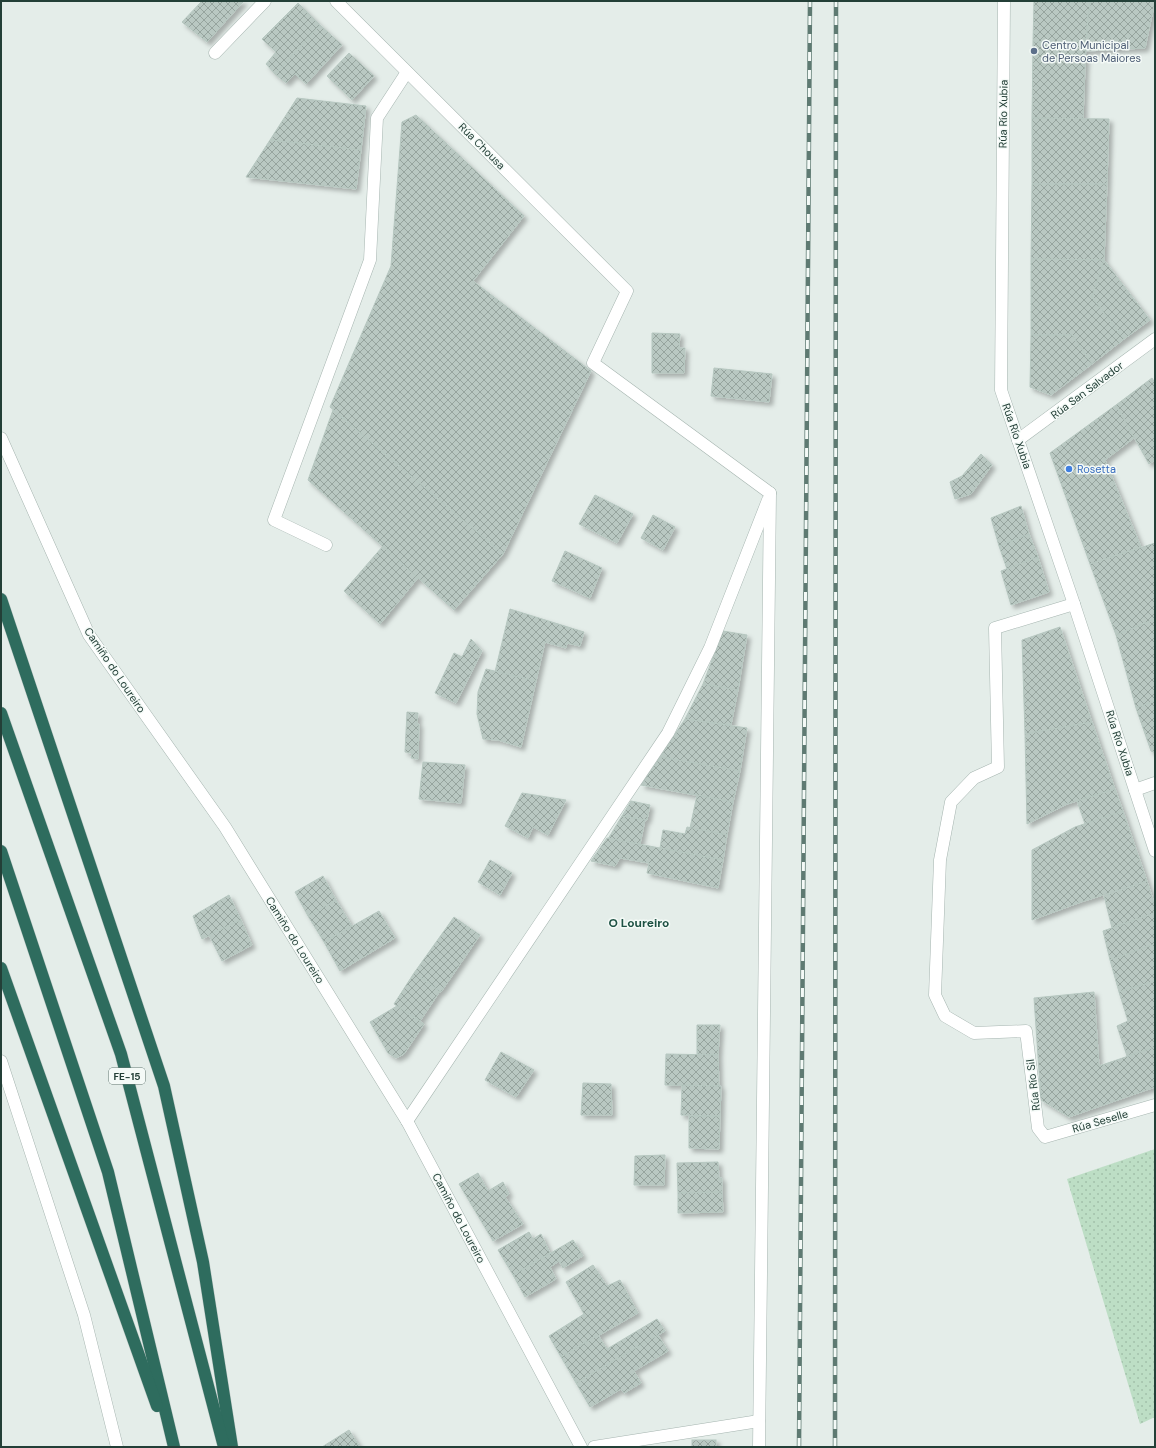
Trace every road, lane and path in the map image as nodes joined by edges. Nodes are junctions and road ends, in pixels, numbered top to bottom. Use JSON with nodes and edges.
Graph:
{"nodes":[{"id":1,"x":265,"y":1,"type":"edge"},
{"id":2,"x":336,"y":1,"type":"edge"},
{"id":3,"x":1004,"y":1,"type":"edge"},
{"id":4,"x":215,"y":53,"type":"dead end"},
{"id":5,"x":407,"y":72,"type":"junction"},
{"id":6,"x":1155,"y":339,"type":"edge"},
{"id":7,"x":1,"y":438,"type":"edge"},
{"id":8,"x":1018,"y":440,"type":"junction"},
{"id":9,"x":770,"y":493,"type":"junction"},
{"id":10,"x":326,"y":546,"type":"dead end"},
{"id":11,"x":1,"y":599,"type":"edge"},
{"id":12,"x":1074,"y":604,"type":"junction"},
{"id":13,"x":1,"y":713,"type":"edge"},
{"id":14,"x":1155,"y":783,"type":"edge"},
{"id":15,"x":1135,"y":790,"type":"junction"},
{"id":16,"x":1,"y":851,"type":"edge"},
{"id":17,"x":1155,"y":851,"type":"edge"},
{"id":18,"x":1,"y":968,"type":"edge"},
{"id":19,"x":1,"y":1061,"type":"edge"},
{"id":20,"x":1155,"y":1105,"type":"edge"},
{"id":21,"x":407,"y":1121,"type":"junction"},
{"id":22,"x":1045,"y":1136,"type":"joint"},
{"id":23,"x":759,"y":1421,"type":"junction"},
{"id":24,"x":117,"y":1447,"type":"edge"},
{"id":25,"x":173,"y":1447,"type":"edge"},
{"id":26,"x":224,"y":1447,"type":"edge"},
{"id":27,"x":232,"y":1447,"type":"edge"},
{"id":28,"x":581,"y":1447,"type":"edge"},
{"id":29,"x":594,"y":1447,"type":"edge"},
{"id":30,"x":759,"y":1447,"type":"edge"}],
"edges":[{"from":1,"to":4,"type":"street"},
{"from":2,"to":5,"type":"street","name":"Rúa Chousa"},
{"from":3,"to":8,"type":"street","name":"Rúa Río Xubia"},
{"from":5,"to":9,"type":"street","name":"Rúa Chousa"},
{"from":5,"to":10,"type":"street"},
{"from":6,"to":8,"type":"street","name":"Rúa San Salvador"},
{"from":7,"to":21,"type":"street","name":"Camiño do Loureiro"},
{"from":8,"to":12,"type":"street","name":"Rúa Río Xubia"},
{"from":9,"to":21,"type":"street"},
{"from":9,"to":23,"type":"street"},
{"from":11,"to":27,"type":"highway"},
{"from":12,"to":15,"type":"street","name":"Rúa Río Xubia"},
{"from":12,"to":22,"type":"street","name":"Rúa Río Sil"},
{"from":13,"to":26,"type":"highway","number":"FE-15"},
{"from":14,"to":15,"type":"street"},
{"from":15,"to":17,"type":"street","name":"Rúa Río Xubia"},
{"from":16,"to":25,"type":"highway"},
{"from":18,"to":25,"type":"highway"},
{"from":19,"to":24,"type":"street"},
{"from":20,"to":22,"type":"street","name":"Rúa Seselle"},
{"from":21,"to":28,"type":"street","name":"Camiño do Loureiro"},
{"from":23,"to":29,"type":"street"},
{"from":23,"to":30,"type":"street"}]}
